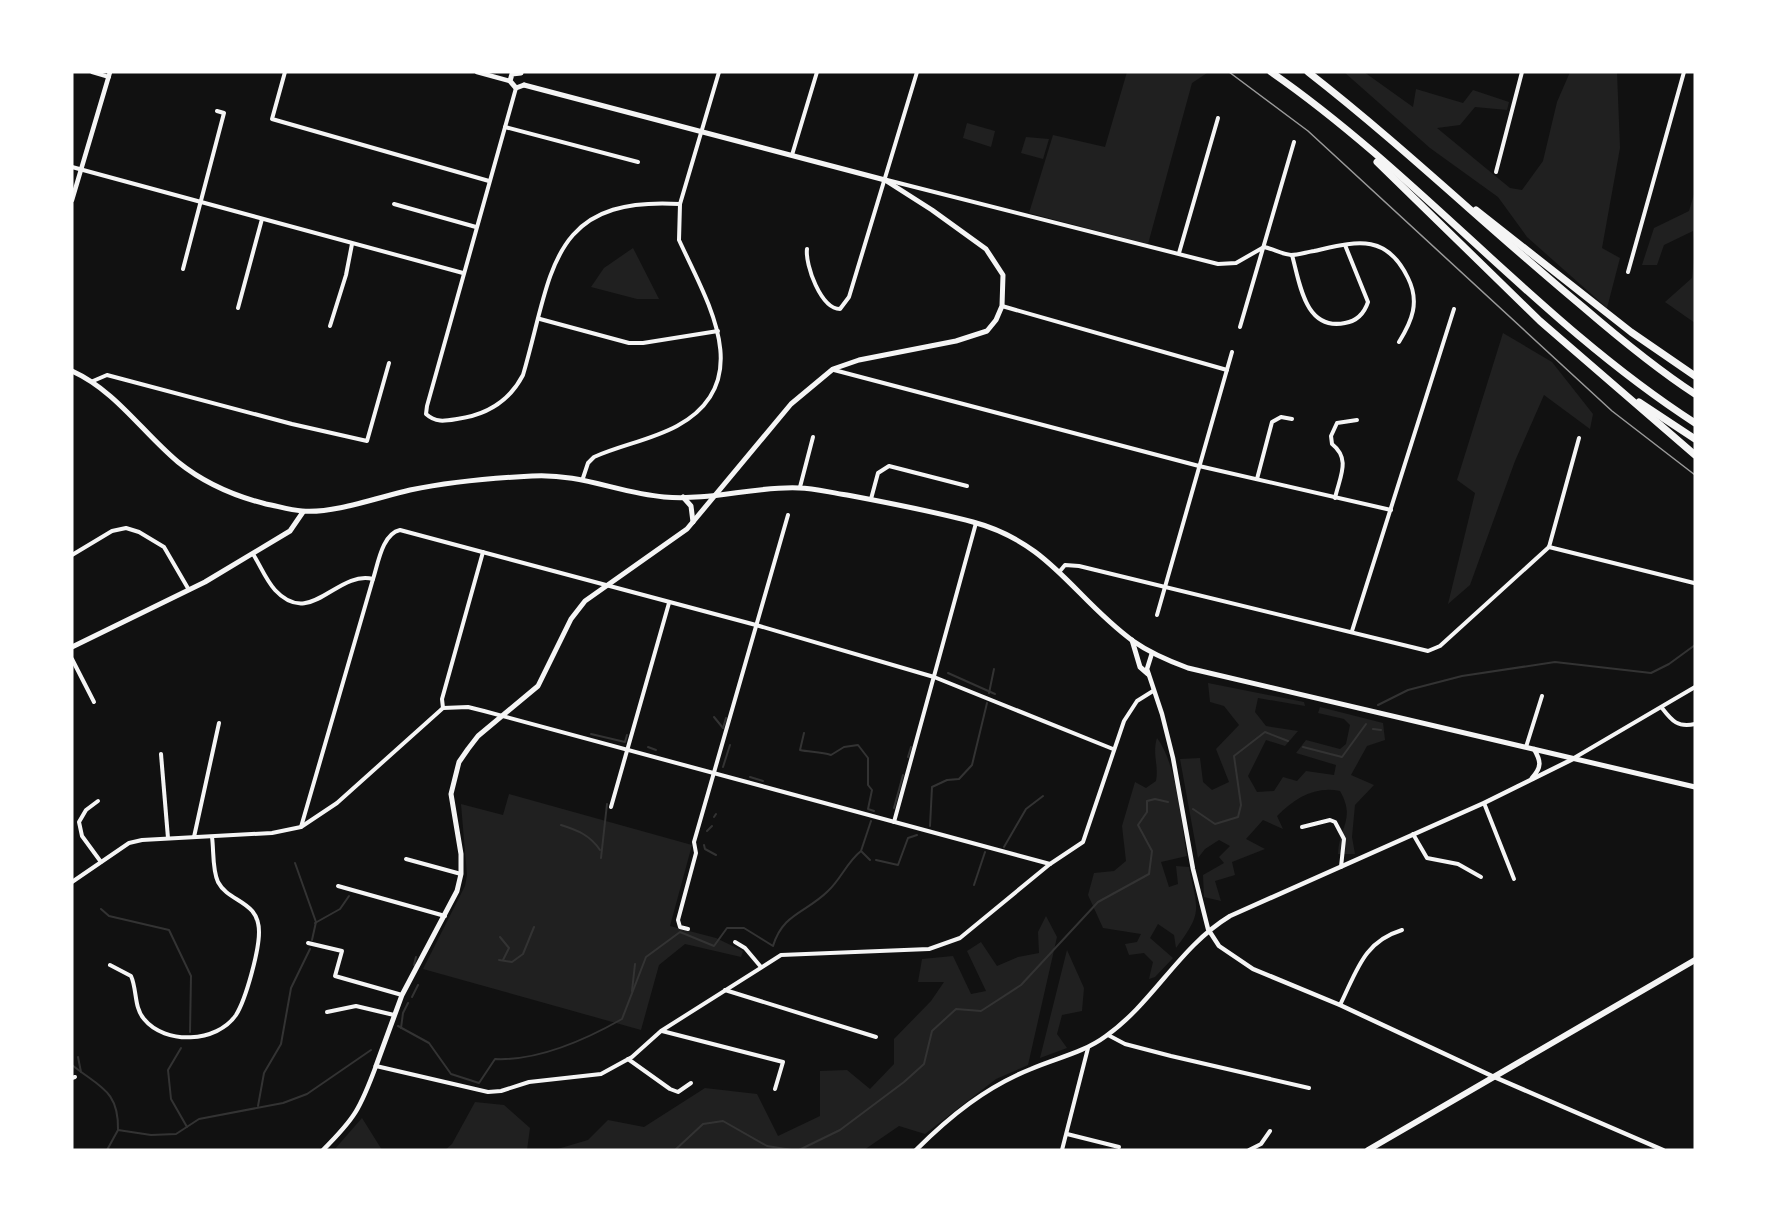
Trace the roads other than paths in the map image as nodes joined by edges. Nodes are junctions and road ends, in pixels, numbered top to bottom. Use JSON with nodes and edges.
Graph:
{"nodes":[{"id":1,"x":92,"y":72,"type":"edge"},
{"id":2,"x":285,"y":72,"type":"edge"},
{"id":3,"x":477,"y":72,"type":"edge"},
{"id":4,"x":719,"y":72,"type":"edge"},
{"id":5,"x":818,"y":72,"type":"edge"},
{"id":6,"x":917,"y":72,"type":"edge"},
{"id":7,"x":1271,"y":72,"type":"edge"},
{"id":8,"x":1308,"y":72,"type":"edge"},
{"id":9,"x":1522,"y":72,"type":"edge"},
{"id":10,"x":1684,"y":72,"type":"edge"},
{"id":11,"x":522,"y":73,"type":"edge"},
{"id":12,"x":109,"y":74,"type":"edge"},
{"id":13,"x":510,"y":81,"type":"junction"},
{"id":14,"x":524,"y":85,"type":"junction"},
{"id":15,"x":516,"y":88,"type":"junction"},
{"id":16,"x":217,"y":111,"type":"dead end"},
{"id":17,"x":1218,"y":118,"type":"dead end"},
{"id":18,"x":505,"y":127,"type":"junction"},
{"id":19,"x":701,"y":131,"type":"junction"},
{"id":20,"x":1348,"y":133,"type":"junction"},
{"id":21,"x":1294,"y":142,"type":"dead end"},
{"id":22,"x":792,"y":154,"type":"junction"},
{"id":23,"x":638,"y":162,"type":"dead end"},
{"id":24,"x":72,"y":167,"type":"edge"},
{"id":25,"x":81,"y":170,"type":"junction"},
{"id":26,"x":1496,"y":172,"type":"dead end"},
{"id":27,"x":885,"y":180,"type":"junction"},
{"id":28,"x":489,"y":181,"type":"junction"},
{"id":29,"x":1447,"y":189,"type":"junction"},
{"id":30,"x":72,"y":201,"type":"edge"},
{"id":31,"x":201,"y":202,"type":"junction"},
{"id":32,"x":394,"y":204,"type":"dead end"},
{"id":33,"x":680,"y":204,"type":"junction"},
{"id":34,"x":262,"y":219,"type":"junction"},
{"id":35,"x":476,"y":227,"type":"junction"},
{"id":36,"x":352,"y":244,"type":"junction"},
{"id":37,"x":1345,"y":244,"type":"junction"},
{"id":38,"x":1264,"y":247,"type":"junction"},
{"id":39,"x":807,"y":249,"type":"dead end"},
{"id":40,"x":1179,"y":254,"type":"junction"},
{"id":41,"x":1292,"y":255,"type":"junction"},
{"id":42,"x":183,"y":268,"type":"dead end"},
{"id":43,"x":1628,"y":272,"type":"dead end"},
{"id":44,"x":463,"y":273,"type":"junction"},
{"id":45,"x":1002,"y":306,"type":"junction"},
{"id":46,"x":238,"y":308,"type":"dead end"},
{"id":47,"x":1454,"y":309,"type":"dead end"},
{"id":48,"x":540,"y":319,"type":"junction"},
{"id":49,"x":330,"y":326,"type":"dead end"},
{"id":50,"x":1240,"y":327,"type":"dead end"},
{"id":51,"x":718,"y":331,"type":"junction"},
{"id":52,"x":1399,"y":342,"type":"dead end"},
{"id":53,"x":1232,"y":352,"type":"dead end"},
{"id":54,"x":389,"y":363,"type":"dead end"},
{"id":55,"x":833,"y":369,"type":"junction"},
{"id":56,"x":1227,"y":370,"type":"junction"},
{"id":57,"x":72,"y":371,"type":"edge"},
{"id":58,"x":1695,"y":376,"type":"edge"},
{"id":59,"x":93,"y":381,"type":"junction"},
{"id":60,"x":1620,"y":388,"type":"junction"},
{"id":61,"x":1695,"y":394,"type":"edge"},
{"id":62,"x":1292,"y":419,"type":"dead end"},
{"id":63,"x":1357,"y":420,"type":"dead end"},
{"id":64,"x":1695,"y":423,"type":"edge"},
{"id":65,"x":813,"y":437,"type":"dead end"},
{"id":66,"x":1580,"y":438,"type":"dead end"},
{"id":67,"x":1695,"y":439,"type":"edge"},
{"id":68,"x":1695,"y":455,"type":"edge"},
{"id":69,"x":1199,"y":466,"type":"junction"},
{"id":70,"x":583,"y":478,"type":"junction"},
{"id":71,"x":1257,"y":479,"type":"junction"},
{"id":72,"x":967,"y":486,"type":"dead end"},
{"id":73,"x":800,"y":488,"type":"junction"},
{"id":74,"x":683,"y":497,"type":"junction"},
{"id":75,"x":714,"y":497,"type":"junction"},
{"id":76,"x":1335,"y":498,"type":"junction"},
{"id":77,"x":871,"y":500,"type":"junction"},
{"id":78,"x":1391,"y":510,"type":"junction"},
{"id":79,"x":303,"y":512,"type":"junction"},
{"id":80,"x":788,"y":515,"type":"dead end"},
{"id":81,"x":693,"y":522,"type":"junction"},
{"id":82,"x":976,"y":523,"type":"junction"},
{"id":83,"x":1549,"y":547,"type":"junction"},
{"id":84,"x":483,"y":552,"type":"junction"},
{"id":85,"x":252,"y":553,"type":"junction"},
{"id":86,"x":72,"y":555,"type":"edge"},
{"id":87,"x":1060,"y":571,"type":"junction"},
{"id":88,"x":373,"y":579,"type":"junction"},
{"id":89,"x":1694,"y":583,"type":"edge"},
{"id":90,"x":607,"y":585,"type":"junction"},
{"id":91,"x":1165,"y":588,"type":"junction"},
{"id":92,"x":189,"y":590,"type":"junction"},
{"id":93,"x":669,"y":603,"type":"junction"},
{"id":94,"x":1157,"y":615,"type":"dead end"},
{"id":95,"x":756,"y":625,"type":"junction"},
{"id":96,"x":1352,"y":631,"type":"junction"},
{"id":97,"x":1132,"y":640,"type":"junction"},
{"id":98,"x":72,"y":647,"type":"edge"},
{"id":99,"x":1152,"y":653,"type":"junction"},
{"id":100,"x":72,"y":659,"type":"edge"},
{"id":101,"x":1148,"y":674,"type":"junction"},
{"id":102,"x":934,"y":677,"type":"junction"},
{"id":103,"x":1695,"y":687,"type":"edge"},
{"id":104,"x":1153,"y":691,"type":"junction"},
{"id":105,"x":1542,"y":696,"type":"dead end"},
{"id":106,"x":94,"y":702,"type":"dead end"},
{"id":107,"x":443,"y":708,"type":"junction"},
{"id":108,"x":1662,"y":708,"type":"junction"},
{"id":109,"x":504,"y":717,"type":"junction"},
{"id":110,"x":219,"y":723,"type":"dead end"},
{"id":111,"x":1695,"y":724,"type":"edge"},
{"id":112,"x":1526,"y":747,"type":"junction"},
{"id":113,"x":1113,"y":749,"type":"junction"},
{"id":114,"x":1534,"y":749,"type":"junction"},
{"id":115,"x":627,"y":750,"type":"junction"},
{"id":116,"x":161,"y":754,"type":"dead end"},
{"id":117,"x":1573,"y":759,"type":"junction"},
{"id":118,"x":714,"y":773,"type":"junction"},
{"id":119,"x":1531,"y":780,"type":"junction"},
{"id":120,"x":1695,"y":787,"type":"edge"},
{"id":121,"x":98,"y":801,"type":"dead end"},
{"id":122,"x":1484,"y":803,"type":"junction"},
{"id":123,"x":611,"y":807,"type":"dead end"},
{"id":124,"x":894,"y":822,"type":"junction"},
{"id":125,"x":301,"y":827,"type":"junction"},
{"id":126,"x":1302,"y":827,"type":"dead end"},
{"id":127,"x":1413,"y":834,"type":"junction"},
{"id":128,"x":194,"y":837,"type":"junction"},
{"id":129,"x":212,"y":837,"type":"junction"},
{"id":130,"x":168,"y":838,"type":"junction"},
{"id":131,"x":406,"y":859,"type":"dead end"},
{"id":132,"x":101,"y":862,"type":"junction"},
{"id":133,"x":1050,"y":864,"type":"junction"},
{"id":134,"x":1341,"y":867,"type":"junction"},
{"id":135,"x":461,"y":874,"type":"junction"},
{"id":136,"x":1481,"y":877,"type":"dead end"},
{"id":137,"x":1514,"y":879,"type":"dead end"},
{"id":138,"x":72,"y":882,"type":"edge"},
{"id":139,"x":338,"y":886,"type":"dead end"},
{"id":140,"x":446,"y":916,"type":"junction"},
{"id":141,"x":688,"y":929,"type":"dead end"},
{"id":142,"x":1208,"y":929,"type":"junction"},
{"id":143,"x":1402,"y":930,"type":"dead end"},
{"id":144,"x":735,"y":942,"type":"dead end"},
{"id":145,"x":308,"y":943,"type":"dead end"},
{"id":146,"x":1695,"y":960,"type":"edge"},
{"id":147,"x":110,"y":965,"type":"dead end"},
{"id":148,"x":761,"y":968,"type":"junction"},
{"id":149,"x":724,"y":990,"type":"junction"},
{"id":150,"x":402,"y":995,"type":"junction"},
{"id":151,"x":1340,"y":1005,"type":"junction"},
{"id":152,"x":327,"y":1012,"type":"dead end"},
{"id":153,"x":394,"y":1015,"type":"junction"},
{"id":154,"x":661,"y":1030,"type":"junction"},
{"id":155,"x":1108,"y":1035,"type":"junction"},
{"id":156,"x":876,"y":1037,"type":"dead end"},
{"id":157,"x":1088,"y":1048,"type":"junction"},
{"id":158,"x":628,"y":1059,"type":"junction"},
{"id":159,"x":376,"y":1066,"type":"junction"},
{"id":160,"x":1492,"y":1076,"type":"junction"},
{"id":161,"x":691,"y":1083,"type":"dead end"},
{"id":162,"x":1309,"y":1088,"type":"dead end"},
{"id":163,"x":776,"y":1089,"type":"dead end"},
{"id":164,"x":1270,"y":1131,"type":"dead end"},
{"id":165,"x":1067,"y":1134,"type":"junction"},
{"id":166,"x":1119,"y":1147,"type":"dead end"},
{"id":167,"x":322,"y":1150,"type":"edge"},
{"id":168,"x":916,"y":1150,"type":"edge"},
{"id":169,"x":1062,"y":1150,"type":"edge"},
{"id":170,"x":1249,"y":1150,"type":"edge"},
{"id":171,"x":1368,"y":1150,"type":"edge"},
{"id":172,"x":1663,"y":1150,"type":"edge"}],
"edges":[{"from":1,"to":12,"type":"street"},
{"from":2,"to":28,"type":"street"},
{"from":3,"to":13,"type":"street"},
{"from":4,"to":19,"type":"street"},
{"from":5,"to":22,"type":"street"},
{"from":6,"to":27,"type":"street"},
{"from":7,"to":20,"type":"highway"},
{"from":8,"to":29,"type":"highway"},
{"from":9,"to":26,"type":"street"},
{"from":10,"to":43,"type":"street"},
{"from":11,"to":13,"type":"main road"},
{"from":11,"to":14,"type":"main road"},
{"from":12,"to":25,"type":"street"},
{"from":13,"to":15,"type":"main road"},
{"from":14,"to":15,"type":"main road"},
{"from":14,"to":19,"type":"main road"},
{"from":15,"to":18,"type":"street"},
{"from":16,"to":31,"type":"street"},
{"from":17,"to":40,"type":"street"},
{"from":18,"to":23,"type":"street"},
{"from":18,"to":28,"type":"street"},
{"from":19,"to":22,"type":"main road"},
{"from":19,"to":33,"type":"street"},
{"from":20,"to":60,"type":"highway"},
{"from":20,"to":64,"type":"highway"},
{"from":21,"to":38,"type":"street"},
{"from":22,"to":27,"type":"main road"},
{"from":24,"to":25,"type":"street"},
{"from":25,"to":30,"type":"street"},
{"from":25,"to":31,"type":"street"},
{"from":27,"to":39,"type":"street"},
{"from":27,"to":40,"type":"street"},
{"from":27,"to":45,"type":"main road"},
{"from":28,"to":35,"type":"street"},
{"from":29,"to":58,"type":"highway"},
{"from":29,"to":61,"type":"highway"},
{"from":31,"to":34,"type":"street"},
{"from":31,"to":42,"type":"street"},
{"from":32,"to":35,"type":"street"},
{"from":33,"to":48,"type":"street"},
{"from":33,"to":51,"type":"street"},
{"from":34,"to":36,"type":"street"},
{"from":34,"to":46,"type":"street"},
{"from":35,"to":44,"type":"street"},
{"from":36,"to":44,"type":"street"},
{"from":36,"to":49,"type":"street"},
{"from":37,"to":41,"type":"street"},
{"from":37,"to":41,"type":"street"},
{"from":37,"to":52,"type":"street"},
{"from":38,"to":40,"type":"street"},
{"from":38,"to":41,"type":"street"},
{"from":38,"to":50,"type":"street"},
{"from":44,"to":48,"type":"street"},
{"from":45,"to":55,"type":"main road"},
{"from":45,"to":56,"type":"street"},
{"from":47,"to":78,"type":"street"},
{"from":48,"to":51,"type":"street"},
{"from":51,"to":70,"type":"street"},
{"from":53,"to":56,"type":"street"},
{"from":54,"to":59,"type":"street"},
{"from":55,"to":69,"type":"street"},
{"from":55,"to":75,"type":"main road"},
{"from":56,"to":69,"type":"street"},
{"from":57,"to":59,"type":"main road"},
{"from":59,"to":79,"type":"main road"},
{"from":60,"to":67,"type":"highway"},
{"from":60,"to":68,"type":"highway"},
{"from":62,"to":71,"type":"street"},
{"from":63,"to":76,"type":"street"},
{"from":65,"to":73,"type":"street"},
{"from":66,"to":83,"type":"street"},
{"from":69,"to":71,"type":"street"},
{"from":69,"to":91,"type":"street"},
{"from":70,"to":74,"type":"main road"},
{"from":70,"to":79,"type":"main road"},
{"from":71,"to":76,"type":"street"},
{"from":72,"to":77,"type":"street"},
{"from":73,"to":75,"type":"main road"},
{"from":73,"to":77,"type":"main road"},
{"from":74,"to":75,"type":"main road"},
{"from":74,"to":81,"type":"main road"},
{"from":75,"to":81,"type":"main road"},
{"from":76,"to":78,"type":"street"},
{"from":77,"to":82,"type":"main road"},
{"from":78,"to":96,"type":"street"},
{"from":79,"to":85,"type":"main road"},
{"from":80,"to":95,"type":"street"},
{"from":81,"to":90,"type":"main road"},
{"from":82,"to":87,"type":"main road"},
{"from":82,"to":102,"type":"street"},
{"from":83,"to":89,"type":"street"},
{"from":83,"to":96,"type":"street"},
{"from":84,"to":88,"type":"street"},
{"from":84,"to":90,"type":"street"},
{"from":84,"to":107,"type":"street"},
{"from":85,"to":88,"type":"street"},
{"from":85,"to":92,"type":"main road"},
{"from":86,"to":92,"type":"street"},
{"from":87,"to":91,"type":"street"},
{"from":87,"to":97,"type":"main road"},
{"from":88,"to":125,"type":"street"},
{"from":90,"to":93,"type":"street"},
{"from":90,"to":109,"type":"main road"},
{"from":91,"to":94,"type":"street"},
{"from":91,"to":96,"type":"street"},
{"from":92,"to":98,"type":"main road"},
{"from":93,"to":95,"type":"street"},
{"from":93,"to":115,"type":"street"},
{"from":95,"to":102,"type":"street"},
{"from":95,"to":118,"type":"street"},
{"from":97,"to":99,"type":"main road"},
{"from":97,"to":101,"type":"main road"},
{"from":99,"to":101,"type":"street"},
{"from":99,"to":112,"type":"main road"},
{"from":100,"to":106,"type":"street"},
{"from":101,"to":104,"type":"street"},
{"from":102,"to":113,"type":"street"},
{"from":102,"to":124,"type":"street"},
{"from":103,"to":108,"type":"street"},
{"from":104,"to":113,"type":"street"},
{"from":104,"to":142,"type":"street"},
{"from":105,"to":112,"type":"street"},
{"from":107,"to":109,"type":"street"},
{"from":107,"to":125,"type":"street"},
{"from":108,"to":111,"type":"street"},
{"from":108,"to":117,"type":"street"},
{"from":109,"to":115,"type":"street"},
{"from":109,"to":135,"type":"main road"},
{"from":110,"to":128,"type":"street"},
{"from":112,"to":114,"type":"main road"},
{"from":113,"to":133,"type":"street"},
{"from":114,"to":117,"type":"main road"},
{"from":114,"to":119,"type":"street"},
{"from":115,"to":118,"type":"street"},
{"from":115,"to":123,"type":"street"},
{"from":116,"to":130,"type":"street"},
{"from":117,"to":119,"type":"street"},
{"from":117,"to":120,"type":"main road"},
{"from":118,"to":124,"type":"street"},
{"from":118,"to":141,"type":"street"},
{"from":119,"to":122,"type":"street"},
{"from":121,"to":132,"type":"street"},
{"from":122,"to":127,"type":"street"},
{"from":122,"to":137,"type":"street"},
{"from":124,"to":133,"type":"street"},
{"from":125,"to":129,"type":"street"},
{"from":126,"to":134,"type":"street"},
{"from":127,"to":134,"type":"street"},
{"from":127,"to":136,"type":"street"},
{"from":128,"to":129,"type":"street"},
{"from":128,"to":130,"type":"street"},
{"from":129,"to":147,"type":"street"},
{"from":130,"to":132,"type":"street"},
{"from":131,"to":135,"type":"street"},
{"from":132,"to":138,"type":"street"},
{"from":133,"to":148,"type":"street"},
{"from":134,"to":142,"type":"street"},
{"from":135,"to":140,"type":"main road"},
{"from":139,"to":140,"type":"street"},
{"from":140,"to":150,"type":"main road"},
{"from":142,"to":151,"type":"street"},
{"from":142,"to":155,"type":"street"},
{"from":143,"to":151,"type":"street"},
{"from":144,"to":148,"type":"street"},
{"from":145,"to":150,"type":"street"},
{"from":146,"to":160,"type":"main road"},
{"from":148,"to":149,"type":"street"},
{"from":149,"to":154,"type":"street"},
{"from":149,"to":156,"type":"street"},
{"from":150,"to":153,"type":"main road"},
{"from":151,"to":160,"type":"street"},
{"from":152,"to":153,"type":"street"},
{"from":153,"to":159,"type":"main road"},
{"from":154,"to":158,"type":"street"},
{"from":154,"to":163,"type":"street"},
{"from":155,"to":157,"type":"street"},
{"from":155,"to":162,"type":"street"},
{"from":157,"to":165,"type":"street"},
{"from":157,"to":168,"type":"street"},
{"from":158,"to":159,"type":"street"},
{"from":158,"to":161,"type":"street"},
{"from":159,"to":167,"type":"street"},
{"from":160,"to":171,"type":"main road"},
{"from":160,"to":172,"type":"street"},
{"from":164,"to":170,"type":"street"},
{"from":165,"to":166,"type":"street"},
{"from":165,"to":169,"type":"street"}]}
